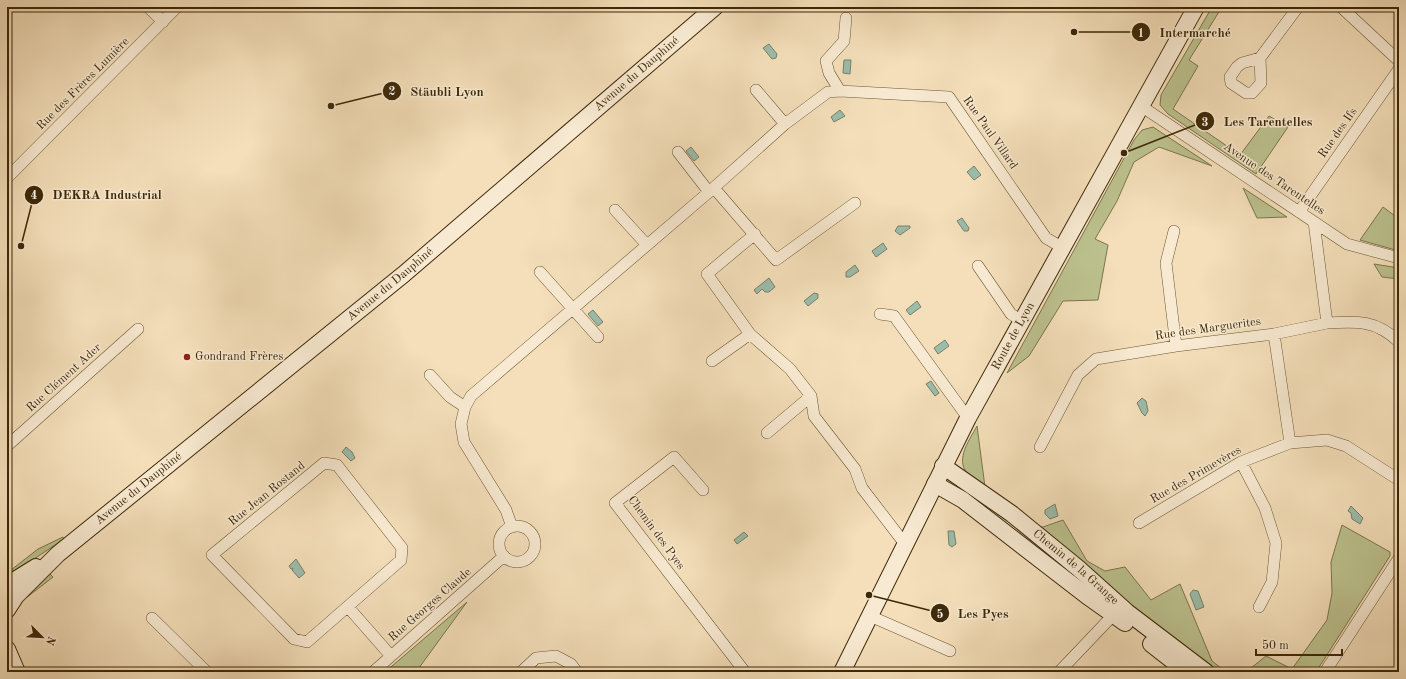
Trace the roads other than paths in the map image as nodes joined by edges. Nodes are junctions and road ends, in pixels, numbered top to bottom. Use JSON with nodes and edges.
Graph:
{"nodes":[{"id":1,"x":148,"y":7,"type":"edge"},
{"id":2,"x":177,"y":7,"type":"edge"},
{"id":3,"x":715,"y":7,"type":"edge"},
{"id":4,"x":1196,"y":7,"type":"edge"},
{"id":5,"x":1298,"y":7,"type":"edge"},
{"id":6,"x":1341,"y":7,"type":"edge"},
{"id":7,"x":846,"y":18,"type":"dead end"},
{"id":8,"x":163,"y":22,"type":"junction"},
{"id":9,"x":1260,"y":58,"type":"dead end"},
{"id":10,"x":1399,"y":61,"type":"edge"},
{"id":11,"x":1399,"y":69,"type":"edge"},
{"id":12,"x":756,"y":90,"type":"dead end"},
{"id":13,"x":840,"y":91,"type":"junction"},
{"id":14,"x":1141,"y":106,"type":"junction"},
{"id":15,"x":784,"y":124,"type":"junction"},
{"id":16,"x":678,"y":152,"type":"dead end"},
{"id":17,"x":7,"y":178,"type":"edge"},
{"id":18,"x":712,"y":190,"type":"junction"},
{"id":19,"x":855,"y":203,"type":"dead end"},
{"id":20,"x":615,"y":210,"type":"dead end"},
{"id":21,"x":1299,"y":212,"type":"junction"},
{"id":22,"x":1314,"y":222,"type":"junction"},
{"id":23,"x":1174,"y":231,"type":"dead end"},
{"id":24,"x":754,"y":234,"type":"junction"},
{"id":25,"x":647,"y":245,"type":"junction"},
{"id":26,"x":1063,"y":248,"type":"junction"},
{"id":27,"x":1399,"y":258,"type":"edge"},
{"id":28,"x":978,"y":266,"type":"dead end"},
{"id":29,"x":540,"y":272,"type":"dead end"},
{"id":30,"x":573,"y":308,"type":"junction"},
{"id":31,"x":880,"y":314,"type":"dead end"},
{"id":32,"x":1022,"y":321,"type":"junction"},
{"id":33,"x":1327,"y":323,"type":"junction"},
{"id":34,"x":138,"y":329,"type":"dead end"},
{"id":35,"x":750,"y":334,"type":"junction"},
{"id":36,"x":1274,"y":334,"type":"junction"},
{"id":37,"x":598,"y":337,"type":"dead end"},
{"id":38,"x":1399,"y":342,"type":"edge"},
{"id":39,"x":1176,"y":346,"type":"junction"},
{"id":40,"x":712,"y":361,"type":"dead end"},
{"id":41,"x":430,"y":375,"type":"dead end"},
{"id":42,"x":811,"y":396,"type":"junction"},
{"id":43,"x":465,"y":407,"type":"junction"},
{"id":44,"x":968,"y":418,"type":"junction"},
{"id":45,"x":767,"y":434,"type":"dead end"},
{"id":46,"x":1290,"y":443,"type":"junction"},
{"id":47,"x":7,"y":446,"type":"edge"},
{"id":48,"x":1040,"y":447,"type":"dead end"},
{"id":49,"x":1241,"y":462,"type":"junction"},
{"id":50,"x":943,"y":466,"type":"junction"},
{"id":51,"x":1399,"y":480,"type":"edge"},
{"id":52,"x":934,"y":484,"type":"junction"},
{"id":53,"x":703,"y":490,"type":"dead end"},
{"id":54,"x":1139,"y":523,"type":"dead end"},
{"id":55,"x":512,"y":527,"type":"junction"},
{"id":56,"x":905,"y":544,"type":"junction"},
{"id":57,"x":58,"y":554,"type":"junction"},
{"id":58,"x":504,"y":556,"type":"junction"},
{"id":59,"x":1399,"y":558,"type":"edge"},
{"id":60,"x":7,"y":585,"type":"edge"},
{"id":61,"x":348,"y":607,"type":"junction"},
{"id":62,"x":1259,"y":607,"type":"dead end"},
{"id":63,"x":7,"y":610,"type":"edge"},
{"id":64,"x":1118,"y":611,"type":"junction"},
{"id":65,"x":870,"y":616,"type":"junction"},
{"id":66,"x":152,"y":618,"type":"dead end"},
{"id":67,"x":7,"y":649,"type":"edge"},
{"id":68,"x":950,"y":651,"type":"dead end"},
{"id":69,"x":391,"y":656,"type":"junction"},
{"id":70,"x":17,"y":672,"type":"edge"},
{"id":71,"x":208,"y":672,"type":"edge"},
{"id":72,"x":373,"y":672,"type":"edge"},
{"id":73,"x":521,"y":672,"type":"edge"},
{"id":74,"x":577,"y":672,"type":"edge"},
{"id":75,"x":745,"y":672,"type":"edge"},
{"id":76,"x":842,"y":672,"type":"edge"},
{"id":77,"x":1059,"y":672,"type":"edge"},
{"id":78,"x":1187,"y":672,"type":"edge"},
{"id":79,"x":1206,"y":672,"type":"edge"},
{"id":80,"x":1324,"y":672,"type":"edge"}],
"edges":[{"from":1,"to":8,"type":"street"},
{"from":2,"to":8,"type":"street","name":"Rue des Frères Lumière"},
{"from":3,"to":57,"type":"street","name":"Avenue du Dauphiné"},
{"from":4,"to":14,"type":"street","name":"Route de Lyon"},
{"from":5,"to":9,"type":"street"},
{"from":6,"to":10,"type":"street"},
{"from":7,"to":13,"type":"street"},
{"from":8,"to":17,"type":"street","name":"Rue des Frères Lumière"},
{"from":11,"to":21,"type":"street","name":"Rue des Ifs"},
{"from":12,"to":15,"type":"street"},
{"from":13,"to":15,"type":"street","name":"Rue Paul Villard"},
{"from":13,"to":26,"type":"street","name":"Rue Paul Villard"},
{"from":14,"to":21,"type":"street","name":"Avenue des Tarentelles"},
{"from":14,"to":26,"type":"street","name":"Route de Lyon"},
{"from":15,"to":18,"type":"street","name":"Rue Paul Villard"},
{"from":16,"to":18,"type":"street"},
{"from":18,"to":24,"type":"street"},
{"from":18,"to":25,"type":"street","name":"Rue Paul Villard"},
{"from":19,"to":24,"type":"street"},
{"from":20,"to":25,"type":"street"},
{"from":21,"to":22,"type":"street","name":"Avenue des Tarentelles"},
{"from":22,"to":27,"type":"street","name":"Avenue des Tarentelles"},
{"from":22,"to":33,"type":"street"},
{"from":23,"to":39,"type":"street"},
{"from":24,"to":35,"type":"street"},
{"from":25,"to":30,"type":"street","name":"Rue Paul Villard"},
{"from":26,"to":32,"type":"street","name":"Route de Lyon"},
{"from":28,"to":32,"type":"street"},
{"from":29,"to":30,"type":"street"},
{"from":30,"to":37,"type":"street"},
{"from":30,"to":43,"type":"street","name":"Rue Paul Villard"},
{"from":31,"to":44,"type":"street"},
{"from":32,"to":44,"type":"street","name":"Route de Lyon"},
{"from":33,"to":36,"type":"street","name":"Rue des Marguerites"},
{"from":33,"to":38,"type":"street","name":"Rue des Marguerites"},
{"from":34,"to":47,"type":"street","name":"Rue Clément Ader"},
{"from":35,"to":40,"type":"street"},
{"from":35,"to":42,"type":"street"},
{"from":36,"to":39,"type":"street","name":"Rue des Marguerites"},
{"from":36,"to":46,"type":"street"},
{"from":39,"to":48,"type":"street","name":"Rue des Marguerites"},
{"from":41,"to":43,"type":"street"},
{"from":42,"to":45,"type":"street"},
{"from":42,"to":56,"type":"street"},
{"from":43,"to":55,"type":"street"},
{"from":44,"to":50,"type":"street","name":"Route de Lyon"},
{"from":46,"to":49,"type":"street","name":"Rue des Primevères"},
{"from":46,"to":51,"type":"street","name":"Rue des Primevères"},
{"from":49,"to":54,"type":"street","name":"Rue des Primevères"},
{"from":49,"to":62,"type":"street"},
{"from":50,"to":52,"type":"street","name":"Route de Lyon"},
{"from":50,"to":64,"type":"street","name":"Chemin de la Grange"},
{"from":52,"to":56,"type":"street","name":"Route de Lyon"},
{"from":52,"to":64,"type":"street","name":"Chemin de la Grange"},
{"from":53,"to":75,"type":"street","name":"Chemin des Pyes"},
{"from":55,"to":58,"type":"street"},
{"from":55,"to":58,"type":"street"},
{"from":56,"to":65,"type":"street","name":"Route de Lyon"},
{"from":57,"to":60,"type":"street","name":"Avenue du Dauphiné"},
{"from":57,"to":63,"type":"street","name":"Avenue du Dauphiné"},
{"from":58,"to":69,"type":"street","name":"Rue Georges Claude"},
{"from":59,"to":80,"type":"street"},
{"from":61,"to":61,"type":"street","name":"Rue Jean Rostand"},
{"from":61,"to":69,"type":"street"},
{"from":64,"to":77,"type":"street"},
{"from":64,"to":78,"type":"street","name":"Chemin de la Grange"},
{"from":64,"to":79,"type":"street","name":"Chemin de la Grange"},
{"from":65,"to":68,"type":"street"},
{"from":65,"to":76,"type":"street","name":"Route de Lyon"},
{"from":66,"to":71,"type":"street"},
{"from":67,"to":70,"type":"street"},
{"from":69,"to":72,"type":"street","name":"Rue Georges Claude"},
{"from":73,"to":74,"type":"street"}]}
